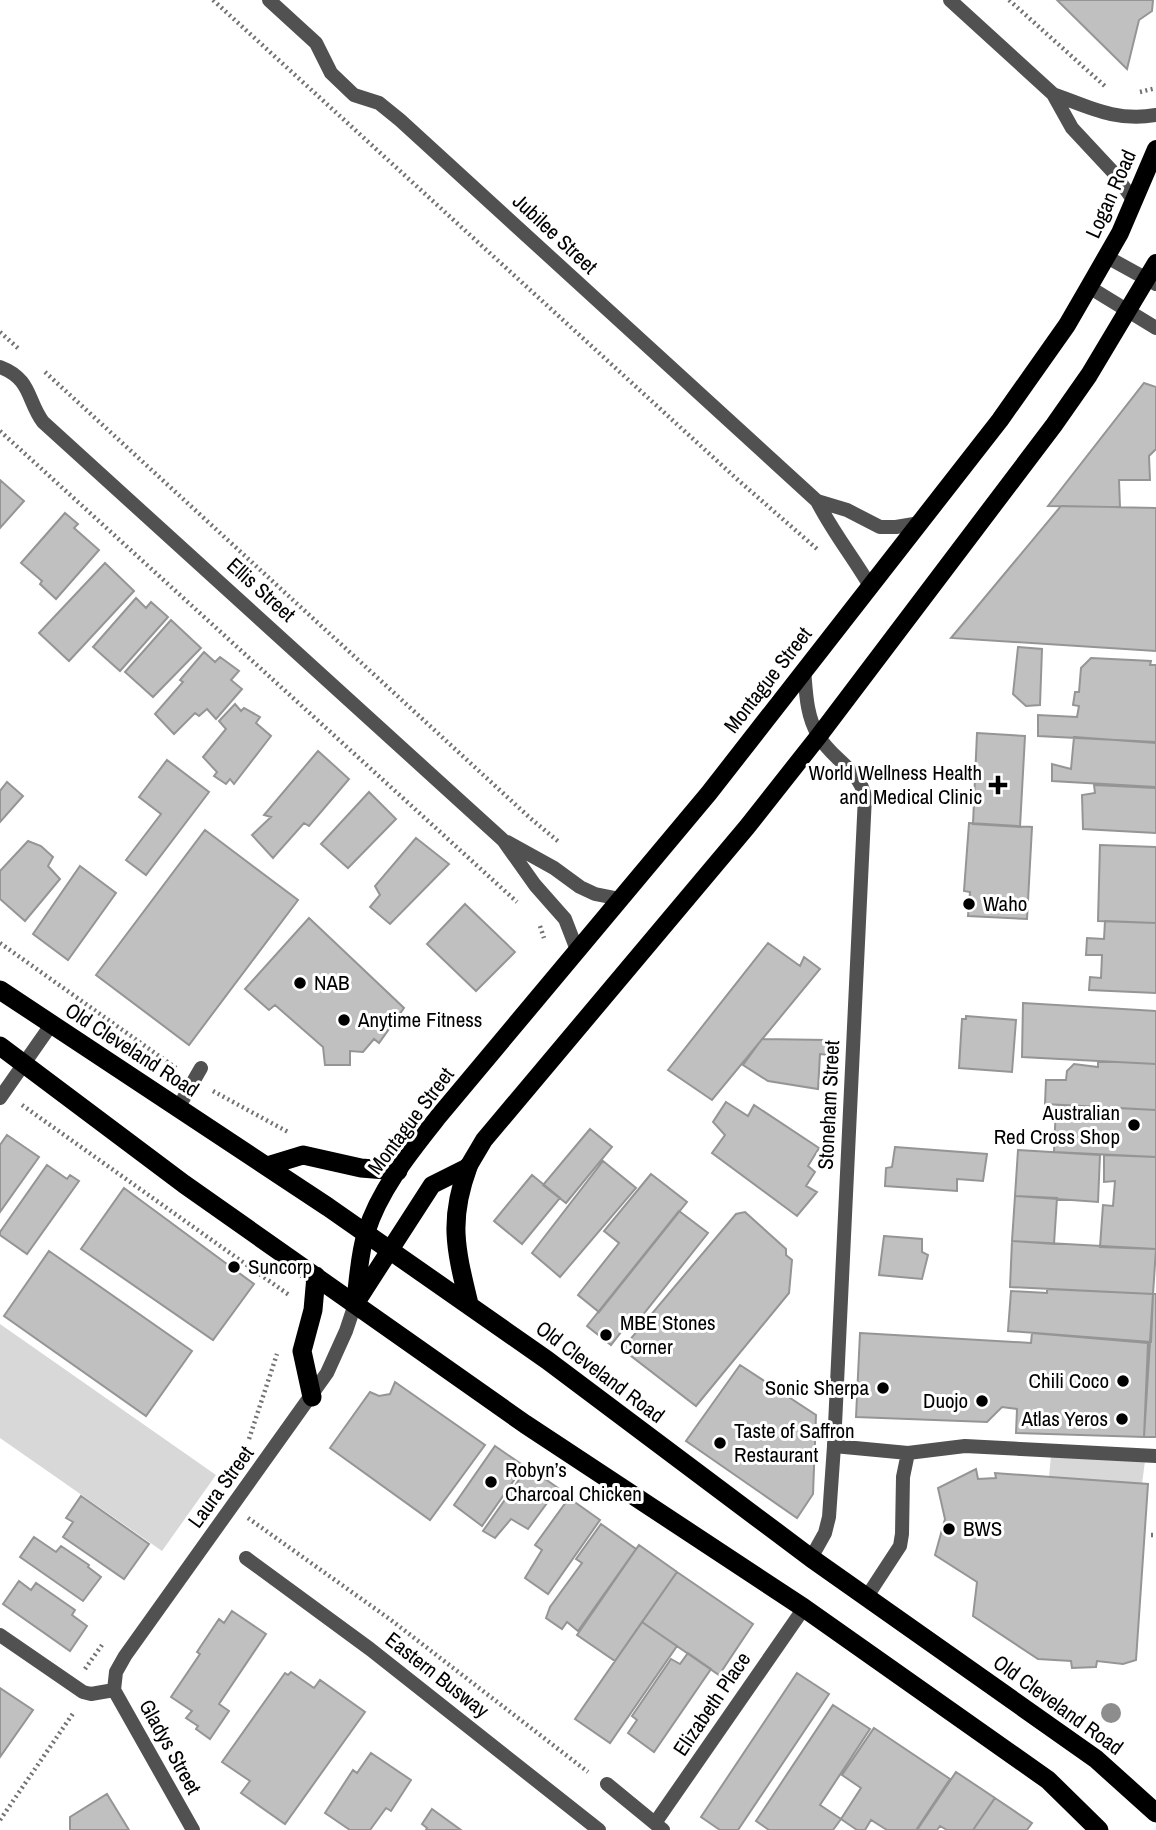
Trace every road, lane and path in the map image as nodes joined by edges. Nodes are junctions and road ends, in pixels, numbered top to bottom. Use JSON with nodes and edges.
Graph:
{"nodes":[{"id":1,"x":213,"y":0,"type":"edge"},
{"id":2,"x":270,"y":0,"type":"edge"},
{"id":3,"x":950,"y":0,"type":"edge"},
{"id":4,"x":1009,"y":0,"type":"edge"},
{"id":5,"x":1156,"y":88,"type":"edge"},
{"id":6,"x":1113,"y":92,"type":"dead end"},
{"id":7,"x":1053,"y":94,"type":"junction"},
{"id":8,"x":1133,"y":94,"type":"dead end"},
{"id":9,"x":1156,"y":115,"type":"edge"},
{"id":10,"x":1156,"y":149,"type":"edge"},
{"id":11,"x":1134,"y":201,"type":"junction"},
{"id":12,"x":1107,"y":257,"type":"junction"},
{"id":13,"x":1153,"y":275,"type":"edge"},
{"id":14,"x":1090,"y":288,"type":"junction"},
{"id":15,"x":1128,"y":310,"type":"junction"},
{"id":16,"x":1156,"y":328,"type":"edge"},
{"id":17,"x":0,"y":331,"type":"edge"},
{"id":18,"x":21,"y":350,"type":"dead end"},
{"id":19,"x":0,"y":367,"type":"edge"},
{"id":20,"x":41,"y":369,"type":"dead end"},
{"id":21,"x":0,"y":430,"type":"edge"},
{"id":22,"x":817,"y":501,"type":"junction"},
{"id":23,"x":920,"y":523,"type":"junction"},
{"id":24,"x":827,"y":557,"type":"dead end"},
{"id":25,"x":870,"y":586,"type":"junction"},
{"id":26,"x":804,"y":669,"type":"junction"},
{"id":27,"x":818,"y":737,"type":"junction"},
{"id":28,"x":503,"y":840,"type":"junction"},
{"id":29,"x":568,"y":850,"type":"dead end"},
{"id":30,"x":620,"y":899,"type":"junction"},
{"id":31,"x":517,"y":902,"type":"dead end"},
{"id":32,"x":538,"y":921,"type":"dead end"},
{"id":33,"x":544,"y":939,"type":"dead end"},
{"id":34,"x":0,"y":943,"type":"edge"},
{"id":35,"x":578,"y":950,"type":"junction"},
{"id":36,"x":0,"y":990,"type":"edge"},
{"id":37,"x":51,"y":1025,"type":"junction"},
{"id":38,"x":0,"y":1046,"type":"edge"},
{"id":39,"x":24,"y":1064,"type":"junction"},
{"id":40,"x":197,"y":1074,"type":"junction"},
{"id":41,"x":0,"y":1098,"type":"edge"},
{"id":42,"x":19,"y":1102,"type":"dead end"},
{"id":43,"x":178,"y":1108,"type":"junction"},
{"id":44,"x":297,"y":1133,"type":"dead end"},
{"id":45,"x":267,"y":1166,"type":"junction"},
{"id":46,"x":468,"y":1167,"type":"junction"},
{"id":47,"x":398,"y":1171,"type":"junction"},
{"id":48,"x":365,"y":1234,"type":"junction"},
{"id":49,"x":389,"y":1250,"type":"junction"},
{"id":50,"x":316,"y":1276,"type":"junction"},
{"id":51,"x":291,"y":1296,"type":"dead end"},
{"id":52,"x":355,"y":1304,"type":"junction"},
{"id":53,"x":468,"y":1304,"type":"junction"},
{"id":54,"x":280,"y":1346,"type":"dead end"},
{"id":55,"x":312,"y":1396,"type":"junction"},
{"id":56,"x":834,"y":1446,"type":"junction"},
{"id":57,"x":243,"y":1448,"type":"dead end"},
{"id":58,"x":908,"y":1453,"type":"junction"},
{"id":59,"x":1156,"y":1456,"type":"edge"},
{"id":60,"x":232,"y":1507,"type":"junction"},
{"id":61,"x":246,"y":1558,"type":"dead end"},
{"id":62,"x":811,"y":1558,"type":"junction"},
{"id":63,"x":866,"y":1598,"type":"junction"},
{"id":64,"x":804,"y":1608,"type":"junction"},
{"id":65,"x":0,"y":1635,"type":"edge"},
{"id":66,"x":107,"y":1639,"type":"dead end"},
{"id":67,"x":85,"y":1669,"type":"dead end"},
{"id":68,"x":114,"y":1690,"type":"junction"},
{"id":69,"x":87,"y":1693,"type":"junction"},
{"id":70,"x":607,"y":1784,"type":"joint"},
{"id":71,"x":1156,"y":1813,"type":"edge"},
{"id":72,"x":0,"y":1820,"type":"edge"},
{"id":73,"x":659,"y":1826,"type":"edge"},
{"id":74,"x":193,"y":1830,"type":"edge"},
{"id":75,"x":598,"y":1830,"type":"edge"},
{"id":76,"x":1099,"y":1830,"type":"edge"}],
"edges":[{"from":1,"to":24,"type":"path"},
{"from":2,"to":22,"type":"street","name":"Jubilee Street"},
{"from":3,"to":7,"type":"street"},
{"from":4,"to":6,"type":"path"},
{"from":5,"to":8,"type":"path"},
{"from":7,"to":9,"type":"street"},
{"from":7,"to":11,"type":"street"},
{"from":10,"to":11,"type":"main road","name":"Logan Road"},
{"from":11,"to":12,"type":"main road","name":"Logan Road"},
{"from":12,"to":13,"type":"street","name":"Logan Road"},
{"from":12,"to":14,"type":"main road","name":"Logan Road"},
{"from":13,"to":15,"type":"main road","name":"Logan Road"},
{"from":14,"to":15,"type":"street"},
{"from":14,"to":23,"type":"main road","name":"Montague Street"},
{"from":15,"to":16,"type":"street"},
{"from":15,"to":27,"type":"main road"},
{"from":17,"to":18,"type":"path"},
{"from":19,"to":28,"type":"street","name":"Ellis Street"},
{"from":20,"to":29,"type":"path"},
{"from":21,"to":31,"type":"path"},
{"from":22,"to":23,"type":"street","name":"Jubilee Street"},
{"from":22,"to":25,"type":"street","name":"Jubilee Street"},
{"from":23,"to":25,"type":"main road","name":"Montague Street"},
{"from":25,"to":26,"type":"main road","name":"Montague Street"},
{"from":26,"to":27,"type":"street","name":"Stoneham Street"},
{"from":26,"to":30,"type":"main road","name":"Montague Street"},
{"from":27,"to":46,"type":"main road"},
{"from":27,"to":56,"type":"street","name":"Stoneham Street"},
{"from":28,"to":30,"type":"street","name":"Ellis Street"},
{"from":28,"to":35,"type":"street","name":"Ellis Street"},
{"from":30,"to":35,"type":"main road","name":"Montague Street"},
{"from":32,"to":33,"type":"path"},
{"from":34,"to":40,"type":"path"},
{"from":35,"to":47,"type":"main road","name":"Montague Street"},
{"from":36,"to":37,"type":"highway","name":"Old Cleveland Road"},
{"from":37,"to":39,"type":"street"},
{"from":37,"to":43,"type":"highway","name":"Old Cleveland Road"},
{"from":38,"to":39,"type":"highway"},
{"from":39,"to":41,"type":"street"},
{"from":39,"to":50,"type":"highway"},
{"from":40,"to":43,"type":"street"},
{"from":40,"to":44,"type":"path"},
{"from":42,"to":51,"type":"path"},
{"from":43,"to":45,"type":"highway","name":"Old Cleveland Road"},
{"from":45,"to":47,"type":"highway"},
{"from":45,"to":48,"type":"highway","name":"Old Cleveland Road"},
{"from":46,"to":49,"type":"main road"},
{"from":46,"to":53,"type":"highway"},
{"from":47,"to":48,"type":"main road","name":"Montague Street"},
{"from":48,"to":49,"type":"highway","name":"Old Cleveland Road"},
{"from":48,"to":52,"type":"main road","name":"Montague Street"},
{"from":49,"to":52,"type":"main road"},
{"from":49,"to":53,"type":"highway","name":"Old Cleveland Road"},
{"from":50,"to":52,"type":"highway"},
{"from":50,"to":55,"type":"highway"},
{"from":52,"to":55,"type":"street","name":"Laura Street"},
{"from":52,"to":64,"type":"highway"},
{"from":53,"to":62,"type":"highway","name":"Old Cleveland Road"},
{"from":54,"to":57,"type":"path"},
{"from":55,"to":60,"type":"street","name":"Laura Street"},
{"from":56,"to":58,"type":"street"},
{"from":56,"to":62,"type":"street","name":"Stoneham Street"},
{"from":58,"to":59,"type":"street"},
{"from":58,"to":63,"type":"street"},
{"from":60,"to":68,"type":"street","name":"Laura Street"},
{"from":60,"to":70,"type":"path"},
{"from":61,"to":75,"type":"street","name":"Eastern Busway"},
{"from":62,"to":63,"type":"highway","name":"Old Cleveland Road"},
{"from":63,"to":71,"type":"highway","name":"Old Cleveland Road"},
{"from":64,"to":73,"type":"street","name":"Elizabeth Place"},
{"from":64,"to":76,"type":"highway"},
{"from":65,"to":69,"type":"street"},
{"from":66,"to":67,"type":"path"},
{"from":68,"to":69,"type":"street","name":"Gladys Street"},
{"from":68,"to":74,"type":"street","name":"Gladys Street"},
{"from":69,"to":72,"type":"path"},
{"from":70,"to":73,"type":"street","name":"Elizabeth Place"}]}
